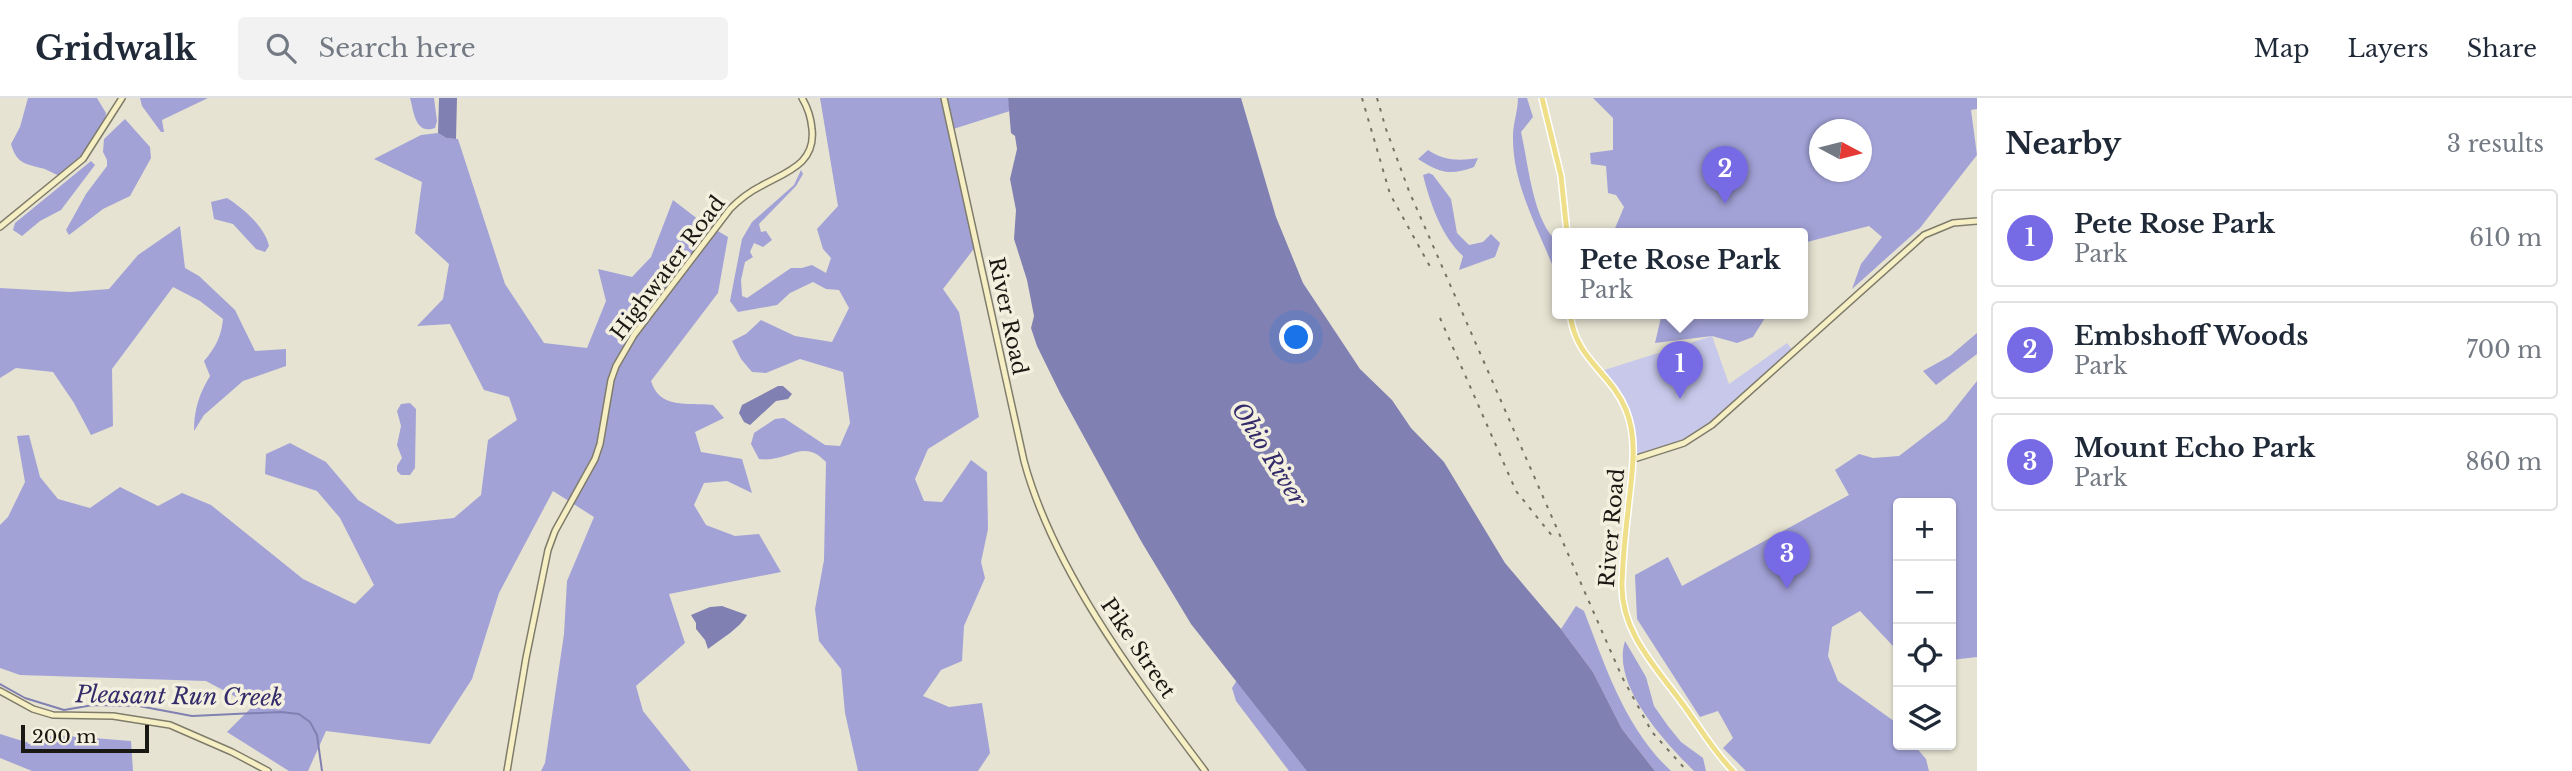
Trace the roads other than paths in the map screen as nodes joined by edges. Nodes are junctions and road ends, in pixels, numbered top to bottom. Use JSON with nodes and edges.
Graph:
{"nodes":[{"id":1,"x":122,"y":98,"type":"edge"},
{"id":2,"x":802,"y":98,"type":"edge"},
{"id":3,"x":944,"y":98,"type":"edge"},
{"id":4,"x":1542,"y":98,"type":"edge"},
{"id":5,"x":1977,"y":221,"type":"edge"},
{"id":6,"x":0,"y":227,"type":"edge"},
{"id":7,"x":1566,"y":228,"type":"edge"},
{"id":8,"x":1571,"y":319,"type":"edge"},
{"id":9,"x":1633,"y":459,"type":"junction"},
{"id":10,"x":1053,"y":538,"type":"joint"},
{"id":11,"x":0,"y":691,"type":"edge"},
{"id":12,"x":268,"y":771,"type":"edge"},
{"id":13,"x":507,"y":771,"type":"edge"},
{"id":14,"x":1205,"y":771,"type":"edge"},
{"id":15,"x":1733,"y":771,"type":"edge"}],
"edges":[{"from":1,"to":6,"type":"street"},
{"from":2,"to":13,"type":"street","name":"Highwater Road"},
{"from":3,"to":10,"type":"street","name":"River Road"},
{"from":4,"to":7,"type":"main road"},
{"from":5,"to":9,"type":"street"},
{"from":8,"to":9,"type":"main road","name":"River Road"},
{"from":9,"to":15,"type":"main road","name":"River Road"},
{"from":10,"to":14,"type":"street","name":"Pike Street"},
{"from":11,"to":12,"type":"street"}]}
